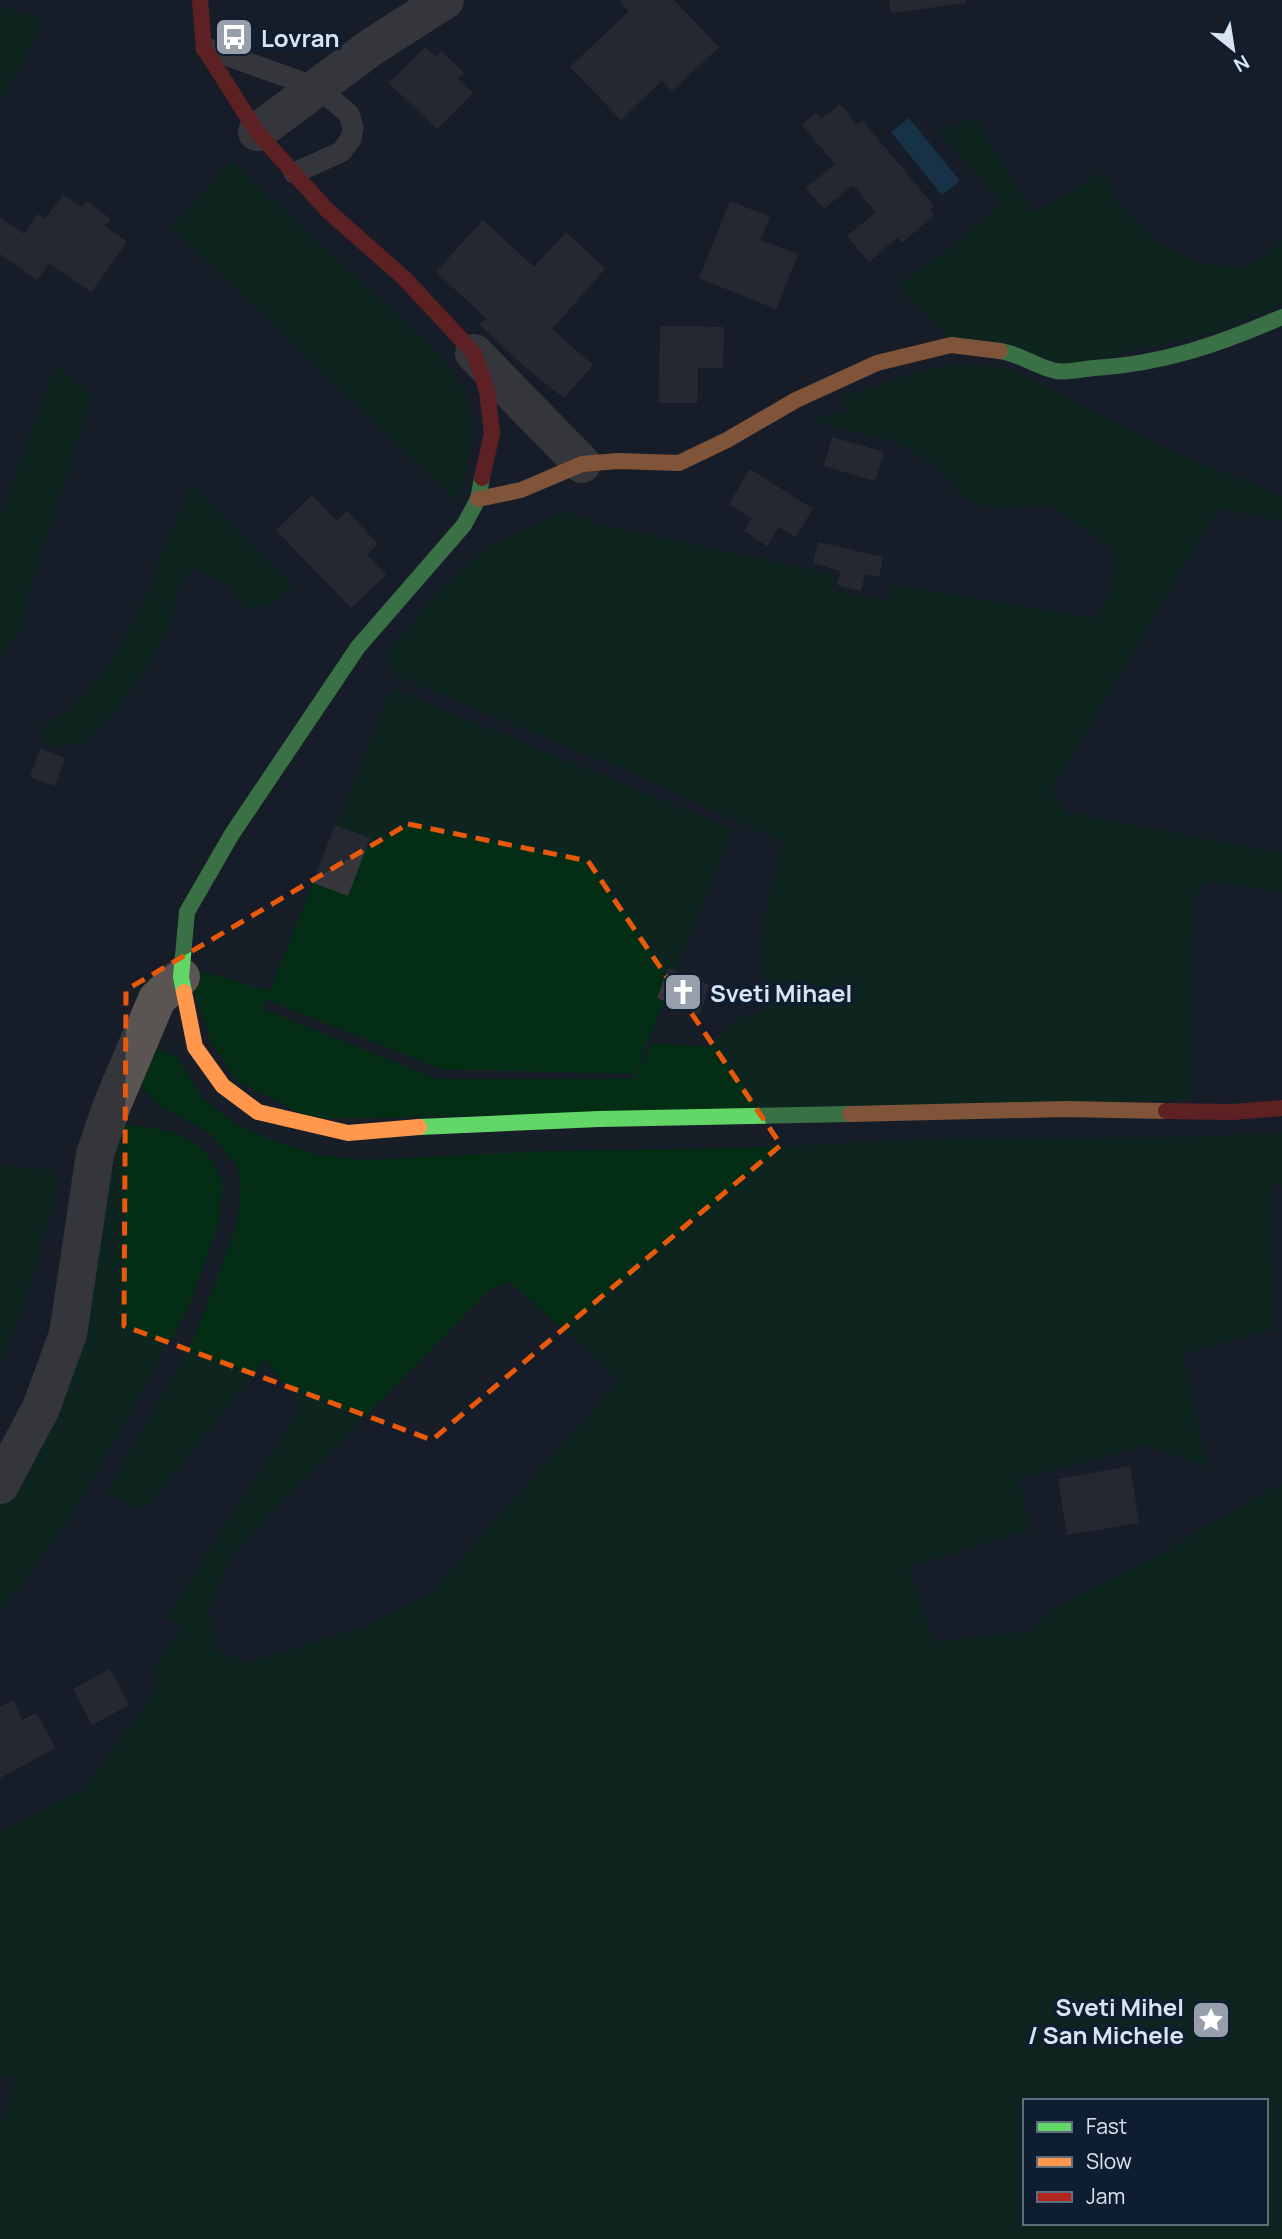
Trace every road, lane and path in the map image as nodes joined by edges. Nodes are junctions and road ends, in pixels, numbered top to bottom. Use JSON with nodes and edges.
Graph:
{"nodes":[{"id":1,"x":200,"y":0,"type":"edge"},
{"id":2,"x":445,"y":0,"type":"edge"},
{"id":3,"x":204,"y":48,"type":"junction"},
{"id":4,"x":318,"y":88,"type":"junction"},
{"id":5,"x":257,"y":132,"type":"junction"},
{"id":6,"x":293,"y":173,"type":"junction"},
{"id":7,"x":1282,"y":317,"type":"edge"},
{"id":8,"x":474,"y":353,"type":"junction"},
{"id":9,"x":582,"y":464,"type":"junction"},
{"id":10,"x":478,"y":499,"type":"junction"},
{"id":11,"x":181,"y":977,"type":"junction"},
{"id":12,"x":1282,"y":1108,"type":"edge"},
{"id":13,"x":0,"y":1485,"type":"edge"}],
"edges":[{"from":1,"to":3,"type":"street"},
{"from":2,"to":4,"type":"street"},
{"from":3,"to":4,"type":"lane"},
{"from":3,"to":5,"type":"street"},
{"from":4,"to":5,"type":"street"},
{"from":4,"to":6,"type":"lane"},
{"from":5,"to":6,"type":"street"},
{"from":6,"to":8,"type":"street"},
{"from":7,"to":9,"type":"street"},
{"from":8,"to":9,"type":"street"},
{"from":8,"to":10,"type":"street"},
{"from":9,"to":10,"type":"street"},
{"from":10,"to":11,"type":"street"},
{"from":11,"to":12,"type":"street"},
{"from":11,"to":13,"type":"street"}]}
